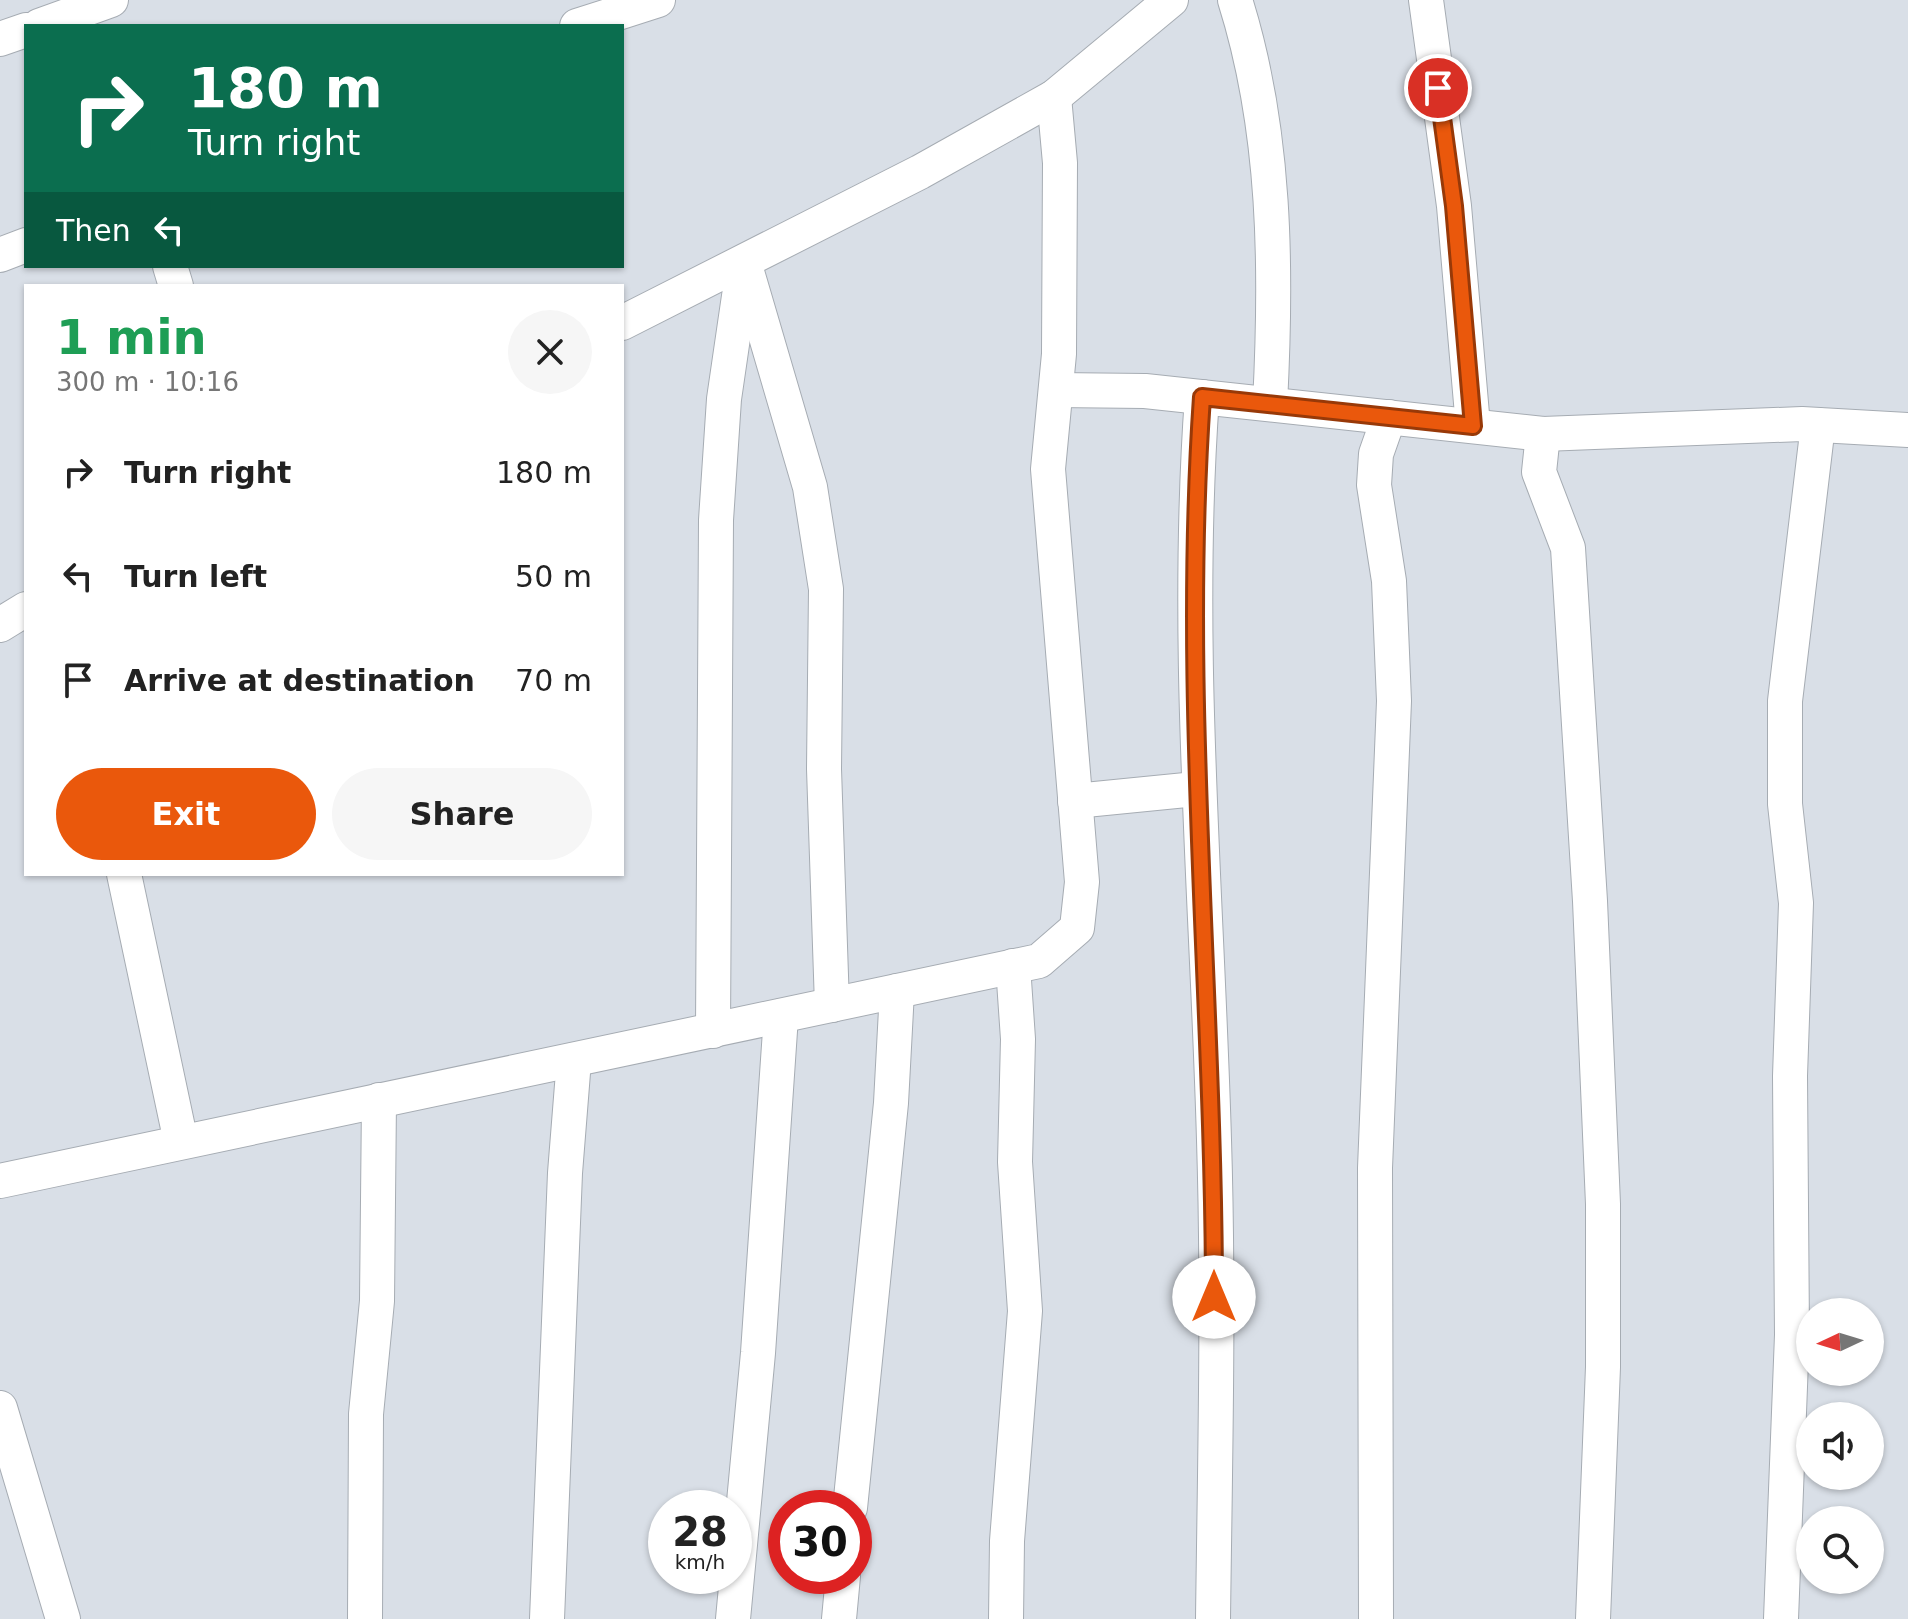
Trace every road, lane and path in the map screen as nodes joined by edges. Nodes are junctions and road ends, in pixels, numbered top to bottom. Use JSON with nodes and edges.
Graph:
{"nodes":[{"id":1,"x":111,"y":0,"type":"edge"},
{"id":2,"x":658,"y":0,"type":"edge"},
{"id":3,"x":1171,"y":0,"type":"edge"},
{"id":4,"x":1235,"y":0,"type":"edge"},
{"id":5,"x":1426,"y":0,"type":"edge"},
{"id":6,"x":62,"y":17,"type":"edge"},
{"id":7,"x":583,"y":24,"type":"edge"},
{"id":8,"x":24,"y":31,"type":"edge"},
{"id":9,"x":0,"y":39,"type":"edge"},
{"id":10,"x":1054,"y":97,"type":"junction"},
{"id":11,"x":24,"y":246,"type":"edge"},
{"id":12,"x":0,"y":255,"type":"edge"},
{"id":13,"x":744,"y":262,"type":"junction"},
{"id":14,"x":624,"y":322,"type":"edge"},
{"id":15,"x":1056,"y":390,"type":"junction"},
{"id":16,"x":1202,"y":397,"type":"junction"},
{"id":17,"x":1270,"y":404,"type":"junction"},
{"id":18,"x":1389,"y":417,"type":"junction"},
{"id":19,"x":1818,"y":425,"type":"junction"},
{"id":20,"x":1473,"y":426,"type":"junction"},
{"id":21,"x":1908,"y":430,"type":"edge"},
{"id":22,"x":1543,"y":434,"type":"junction"},
{"id":23,"x":24,"y":610,"type":"edge"},
{"id":24,"x":0,"y":625,"type":"edge"},
{"id":25,"x":1196,"y":789,"type":"junction"},
{"id":26,"x":1075,"y":801,"type":"junction"},
{"id":27,"x":124,"y":876,"type":"edge"},
{"id":28,"x":1013,"y":966,"type":"junction"},
{"id":29,"x":897,"y":991,"type":"junction"},
{"id":30,"x":832,"y":1005,"type":"junction"},
{"id":31,"x":781,"y":1016,"type":"junction"},
{"id":32,"x":713,"y":1031,"type":"junction"},
{"id":33,"x":574,"y":1060,"type":"junction"},
{"id":34,"x":379,"y":1100,"type":"junction"},
{"id":35,"x":181,"y":1142,"type":"junction"},
{"id":36,"x":0,"y":1181,"type":"edge"},
{"id":37,"x":0,"y":1408,"type":"edge"},
{"id":38,"x":852,"y":1490,"type":"edge"},
{"id":39,"x":841,"y":1594,"type":"edge"},
{"id":40,"x":63,"y":1619,"type":"edge"},
{"id":41,"x":365,"y":1619,"type":"edge"},
{"id":42,"x":547,"y":1619,"type":"edge"},
{"id":43,"x":733,"y":1619,"type":"edge"},
{"id":44,"x":839,"y":1619,"type":"edge"},
{"id":45,"x":1006,"y":1619,"type":"edge"},
{"id":46,"x":1213,"y":1619,"type":"edge"},
{"id":47,"x":1376,"y":1619,"type":"edge"},
{"id":48,"x":1593,"y":1619,"type":"edge"},
{"id":49,"x":1781,"y":1619,"type":"edge"}],
"edges":[{"from":1,"to":6,"type":"street"},
{"from":2,"to":7,"type":"street"},
{"from":3,"to":10,"type":"street"},
{"from":4,"to":17,"type":"street"},
{"from":5,"to":20,"type":"street"},
{"from":8,"to":9,"type":"street"},
{"from":10,"to":13,"type":"street"},
{"from":10,"to":15,"type":"street"},
{"from":11,"to":12,"type":"street"},
{"from":13,"to":14,"type":"street"},
{"from":13,"to":30,"type":"street"},
{"from":13,"to":32,"type":"street"},
{"from":15,"to":16,"type":"street"},
{"from":15,"to":26,"type":"street"},
{"from":16,"to":17,"type":"street"},
{"from":16,"to":25,"type":"street"},
{"from":17,"to":18,"type":"street"},
{"from":18,"to":20,"type":"street"},
{"from":18,"to":47,"type":"street"},
{"from":19,"to":21,"type":"street"},
{"from":19,"to":22,"type":"street"},
{"from":19,"to":49,"type":"street"},
{"from":20,"to":22,"type":"street"},
{"from":22,"to":48,"type":"street"},
{"from":23,"to":24,"type":"street"},
{"from":25,"to":26,"type":"street"},
{"from":25,"to":46,"type":"street"},
{"from":26,"to":28,"type":"street"},
{"from":27,"to":35,"type":"street"},
{"from":28,"to":29,"type":"street"},
{"from":28,"to":45,"type":"street"},
{"from":29,"to":30,"type":"street"},
{"from":29,"to":38,"type":"street"},
{"from":30,"to":31,"type":"street"},
{"from":31,"to":32,"type":"street"},
{"from":31,"to":43,"type":"street"},
{"from":32,"to":33,"type":"street"},
{"from":33,"to":34,"type":"street"},
{"from":33,"to":42,"type":"street"},
{"from":34,"to":35,"type":"street"},
{"from":34,"to":41,"type":"street"},
{"from":35,"to":36,"type":"street"},
{"from":37,"to":40,"type":"street"},
{"from":39,"to":44,"type":"street"}]}
